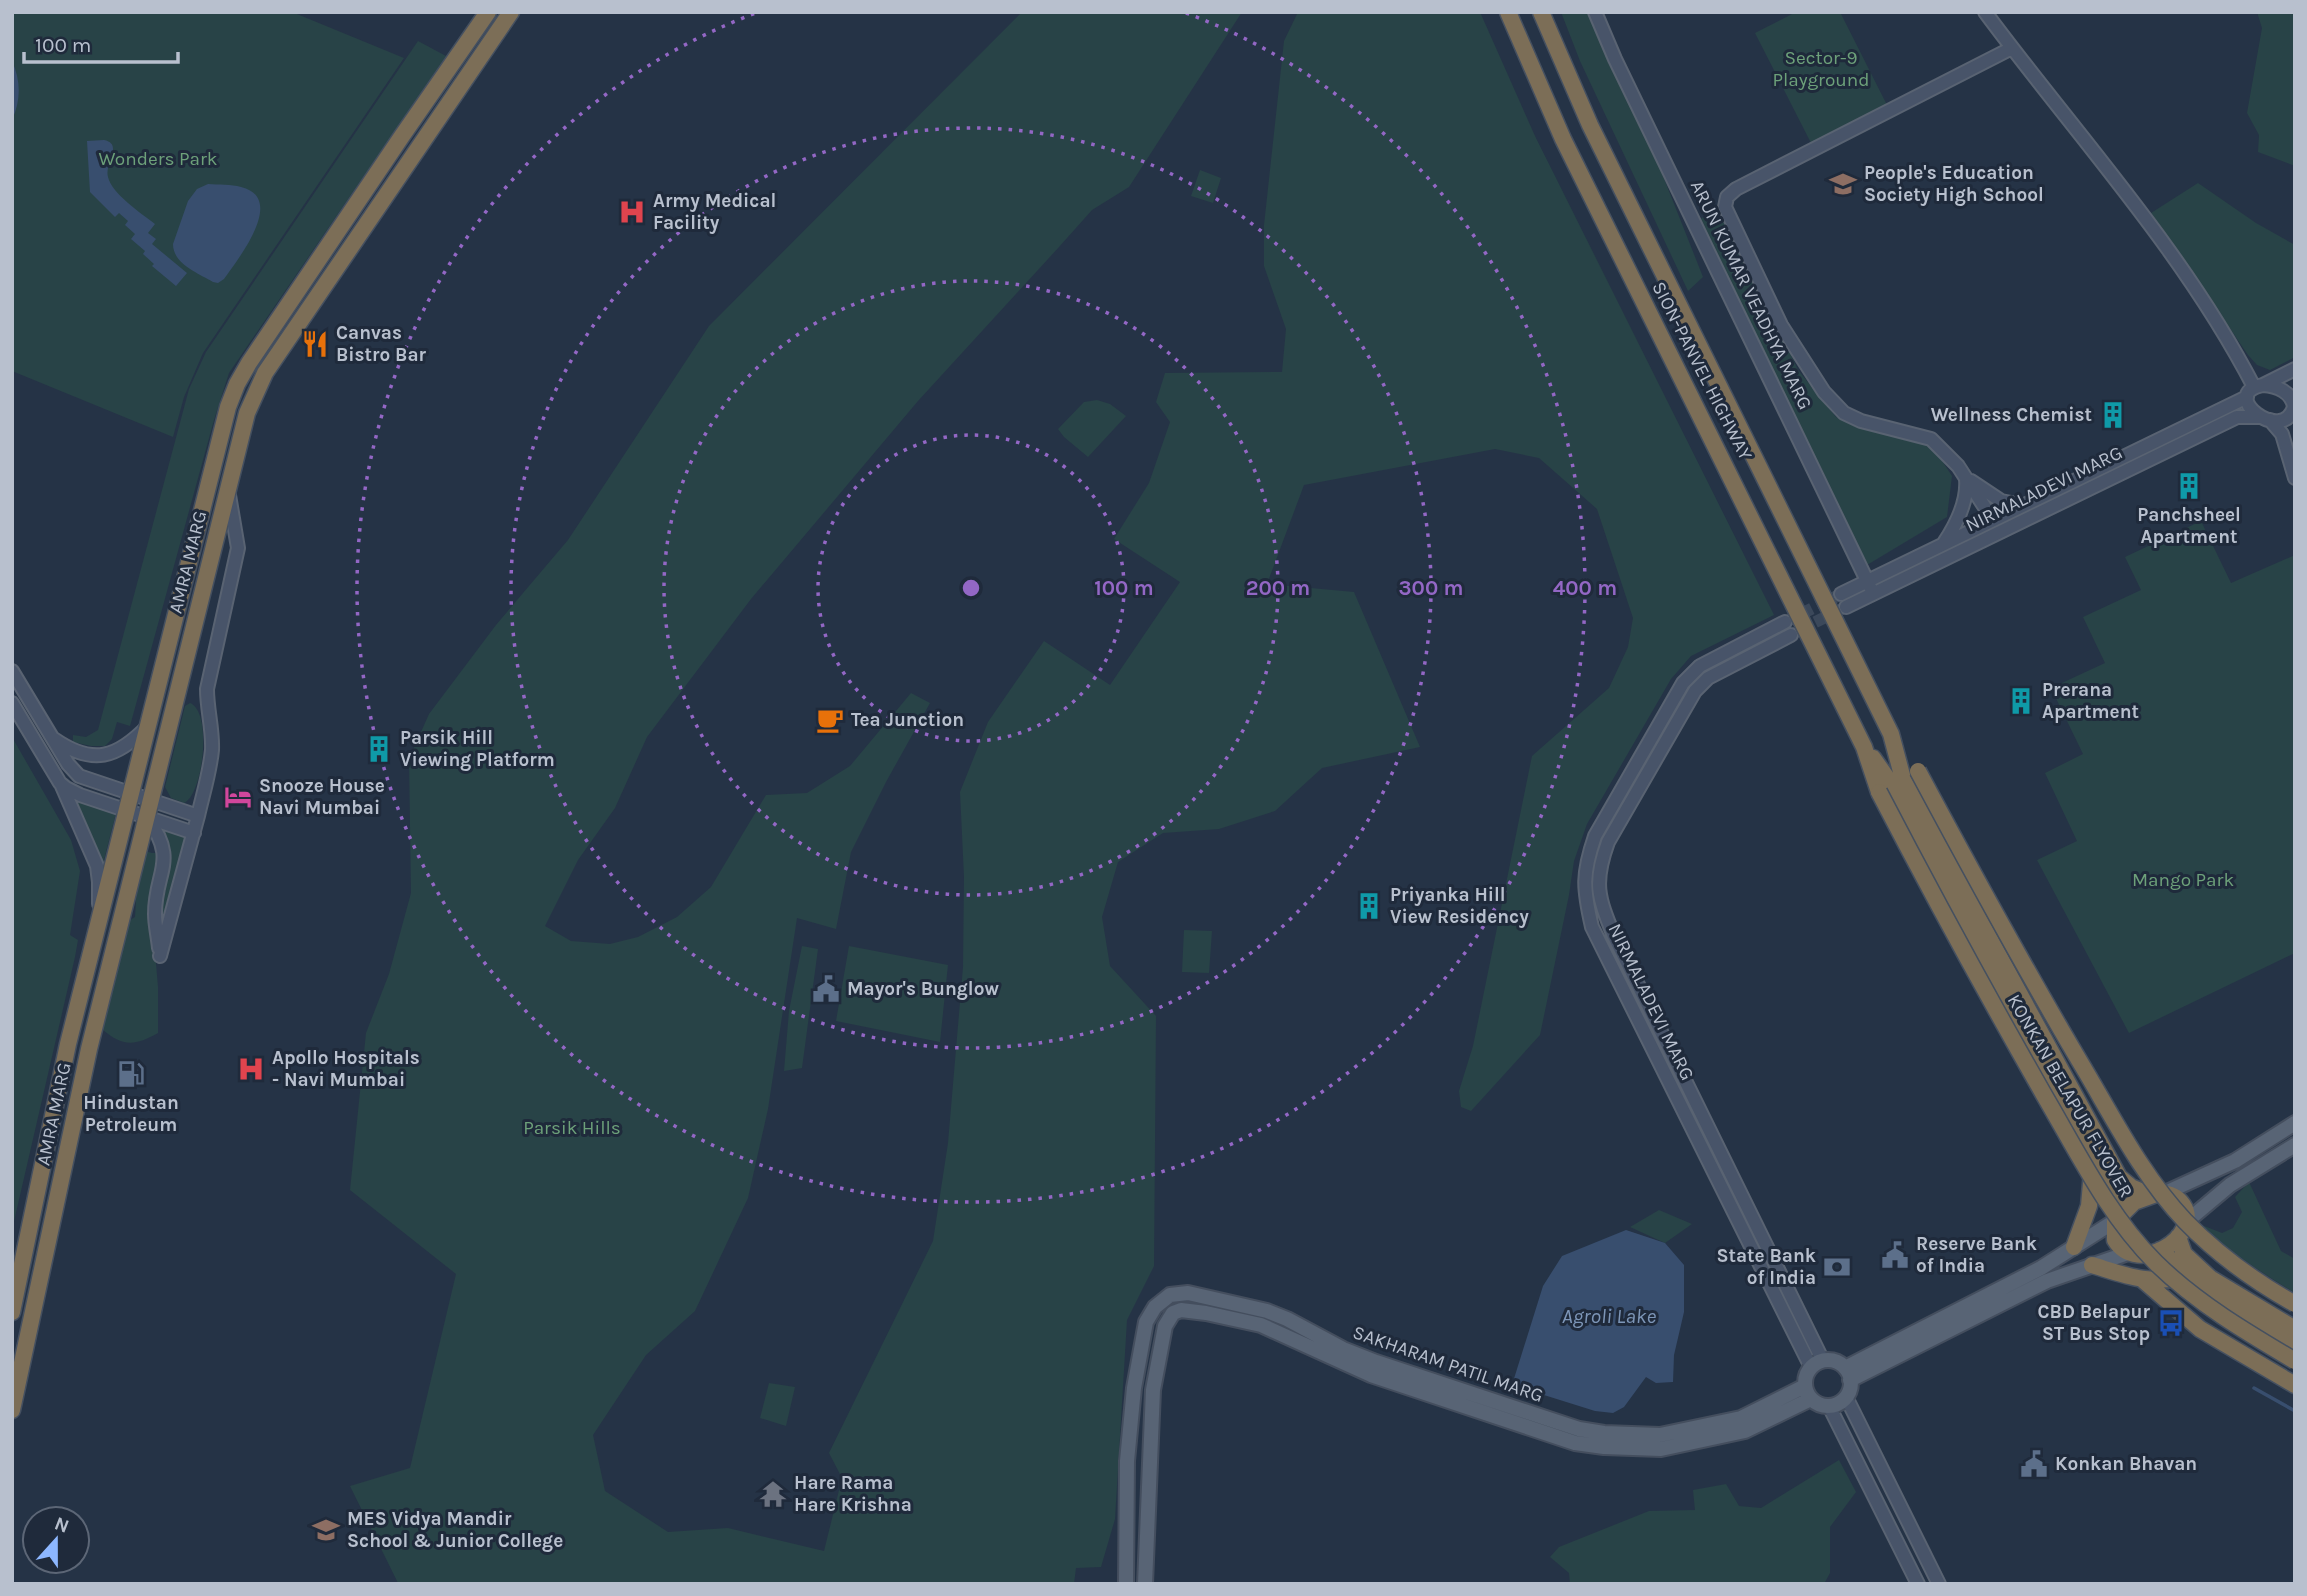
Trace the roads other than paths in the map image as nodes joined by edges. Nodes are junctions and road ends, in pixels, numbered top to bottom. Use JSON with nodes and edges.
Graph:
{"nodes":[{"id":1,"x":488,"y":12,"type":"edge"},
{"id":2,"x":511,"y":12,"type":"edge"},
{"id":3,"x":1508,"y":12,"type":"edge"},
{"id":4,"x":1541,"y":12,"type":"edge"},
{"id":5,"x":1595,"y":12,"type":"edge"},
{"id":6,"x":1985,"y":12,"type":"edge"},
{"id":7,"x":2012,"y":48,"type":"junction"},
{"id":8,"x":2295,"y":369,"type":"edge"},
{"id":9,"x":2255,"y":390,"type":"junction"},
{"id":10,"x":2294,"y":406,"type":"edge"},
{"id":11,"x":2266,"y":419,"type":"junction"},
{"id":12,"x":1965,"y":477,"type":"junction"},
{"id":13,"x":2295,"y":478,"type":"edge"},
{"id":14,"x":229,"y":484,"type":"junction"},
{"id":15,"x":2022,"y":505,"type":"junction"},
{"id":16,"x":1990,"y":521,"type":"junction"},
{"id":17,"x":1943,"y":544,"type":"junction"},
{"id":18,"x":1867,"y":581,"type":"junction"},
{"id":19,"x":1873,"y":593,"type":"junction"},
{"id":20,"x":1841,"y":594,"type":"tunnel mouth"},
{"id":21,"x":1846,"y":607,"type":"tunnel mouth"},
{"id":22,"x":1785,"y":622,"type":"tunnel mouth"},
{"id":23,"x":1790,"y":635,"type":"tunnel mouth"},
{"id":24,"x":12,"y":671,"type":"edge"},
{"id":25,"x":1691,"y":674,"type":"junction"},
{"id":26,"x":1700,"y":684,"type":"junction"},
{"id":27,"x":12,"y":704,"type":"edge"},
{"id":28,"x":148,"y":725,"type":"junction"},
{"id":29,"x":1891,"y":734,"type":"junction"},
{"id":30,"x":51,"y":737,"type":"junction"},
{"id":31,"x":1864,"y":747,"type":"junction"},
{"id":32,"x":60,"y":783,"type":"junction"},
{"id":33,"x":132,"y":793,"type":"junction"},
{"id":34,"x":152,"y":800,"type":"junction"},
{"id":35,"x":127,"y":810,"type":"junction"},
{"id":36,"x":198,"y":816,"type":"junction"},
{"id":37,"x":147,"y":817,"type":"junction"},
{"id":38,"x":194,"y":832,"type":"junction"},
{"id":39,"x":98,"y":922,"type":"junction"},
{"id":40,"x":2295,"y":1124,"type":"edge"},
{"id":41,"x":2088,"y":1145,"type":"junction"},
{"id":42,"x":2295,"y":1145,"type":"edge"},
{"id":43,"x":2220,"y":1169,"type":"junction"},
{"id":44,"x":2230,"y":1185,"type":"junction"},
{"id":45,"x":2158,"y":1194,"type":"junction"},
{"id":46,"x":2118,"y":1218,"type":"junction"},
{"id":47,"x":2186,"y":1222,"type":"junction"},
{"id":48,"x":2101,"y":1231,"type":"junction"},
{"id":49,"x":2178,"y":1237,"type":"junction"},
{"id":50,"x":2074,"y":1247,"type":"junction"},
{"id":51,"x":2160,"y":1250,"type":"junction"},
{"id":52,"x":2123,"y":1255,"type":"junction"},
{"id":53,"x":2092,"y":1265,"type":"junction"},
{"id":54,"x":2189,"y":1276,"type":"junction"},
{"id":55,"x":2143,"y":1280,"type":"junction"},
{"id":56,"x":2295,"y":1304,"type":"edge"},
{"id":57,"x":12,"y":1312,"type":"edge"},
{"id":58,"x":2295,"y":1329,"type":"edge"},
{"id":59,"x":2295,"y":1343,"type":"edge"},
{"id":60,"x":2295,"y":1360,"type":"edge"},
{"id":61,"x":1817,"y":1364,"type":"junction"},
{"id":62,"x":1847,"y":1374,"type":"junction"},
{"id":63,"x":2295,"y":1385,"type":"edge"},
{"id":64,"x":1808,"y":1392,"type":"junction"},
{"id":65,"x":1846,"y":1397,"type":"junction"},
{"id":66,"x":1829,"y":1406,"type":"junction"},
{"id":67,"x":12,"y":1410,"type":"edge"},
{"id":68,"x":1126,"y":1584,"type":"edge"},
{"id":69,"x":1145,"y":1584,"type":"edge"},
{"id":70,"x":1918,"y":1584,"type":"edge"},
{"id":71,"x":1939,"y":1584,"type":"edge"}],
"edges":[{"from":1,"to":28,"type":"highway","name":"AMRA MARG"},
{"from":2,"to":14,"type":"highway","name":"AMRA MARG"},
{"from":3,"to":31,"type":"highway","name":"SION-PANVEL HIGHWAY"},
{"from":4,"to":29,"type":"highway","name":"SION-PANVEL HIGHWAY"},
{"from":5,"to":18,"type":"main road","name":"ARUN KUMAR VEADHYA MARG"},
{"from":6,"to":7,"type":"main road"},
{"from":7,"to":9,"type":"main road"},
{"from":7,"to":12,"type":"main road"},
{"from":8,"to":9,"type":"main road","name":"NIRMALADEVI MARG"},
{"from":9,"to":10,"type":"main road"},
{"from":9,"to":11,"type":"main road"},
{"from":9,"to":15,"type":"main road","name":"NIRMALADEVI MARG"},
{"from":10,"to":11,"type":"main road"},
{"from":11,"to":13,"type":"main road"},
{"from":11,"to":19,"type":"main road","name":"NIRMALADEVI MARG"},
{"from":12,"to":15,"type":"main road"},
{"from":12,"to":16,"type":"main road"},
{"from":12,"to":17,"type":"main road"},
{"from":14,"to":34,"type":"highway","name":"AMRA MARG"},
{"from":14,"to":36,"type":"main road"},
{"from":15,"to":16,"type":"main road","name":"NIRMALADEVI MARG"},
{"from":16,"to":17,"type":"main road","name":"NIRMALADEVI MARG"},
{"from":17,"to":18,"type":"main road","name":"NIRMALADEVI MARG"},
{"from":18,"to":19,"type":"main road","name":"ARUN KUMAR VEADHYA MARG"},
{"from":18,"to":20,"type":"main road","name":"NIRMALADEVI MARG"},
{"from":19,"to":21,"type":"main road","name":"NIRMALADEVI MARG"},
{"from":22,"to":25,"type":"main road","name":"NIRMALADEVI MARG"},
{"from":23,"to":26,"type":"main road","name":"NIRMALADEVI MARG"},
{"from":24,"to":30,"type":"main road"},
{"from":25,"to":26,"type":"main road"},
{"from":25,"to":61,"type":"main road","name":"NIRMALADEVI MARG"},
{"from":26,"to":61,"type":"main road","name":"NIRMALADEVI MARG"},
{"from":27,"to":32,"type":"main road"},
{"from":28,"to":30,"type":"main road"},
{"from":28,"to":33,"type":"highway","name":"AMRA MARG"},
{"from":29,"to":45,"type":"highway"},
{"from":29,"to":56,"type":"highway","name":"KONKAN BELAPUR FLYOVER","bridge":true},
{"from":30,"to":33,"type":"main road"},
{"from":31,"to":41,"type":"highway"},
{"from":31,"to":60,"type":"highway","name":"KONKAN BELAPUR FLYOVER","bridge":true},
{"from":32,"to":35,"type":"main road"},
{"from":32,"to":39,"type":"main road"},
{"from":33,"to":34,"type":"main road"},
{"from":33,"to":35,"type":"highway","name":"AMRA MARG"},
{"from":34,"to":36,"type":"main road"},
{"from":34,"to":37,"type":"highway","name":"AMRA MARG"},
{"from":35,"to":37,"type":"main road"},
{"from":35,"to":39,"type":"highway","name":"AMRA MARG"},
{"from":36,"to":38,"type":"main road"},
{"from":37,"to":38,"type":"main road"},
{"from":37,"to":38,"type":"main road"},
{"from":37,"to":67,"type":"highway","name":"AMRA MARG"},
{"from":39,"to":57,"type":"highway","name":"AMRA MARG"},
{"from":40,"to":43,"type":"main road"},
{"from":41,"to":46,"type":"highway"},
{"from":41,"to":50,"type":"highway"},
{"from":42,"to":44,"type":"main road"},
{"from":43,"to":44,"type":"main road"},
{"from":43,"to":45,"type":"main road"},
{"from":44,"to":47,"type":"main road"},
{"from":45,"to":46,"type":"highway"},
{"from":45,"to":47,"type":"highway"},
{"from":46,"to":48,"type":"main road"},
{"from":46,"to":52,"type":"highway"},
{"from":47,"to":49,"type":"highway"},
{"from":48,"to":50,"type":"main road"},
{"from":48,"to":52,"type":"main road"},
{"from":49,"to":51,"type":"highway"},
{"from":49,"to":58,"type":"highway"},
{"from":50,"to":62,"type":"main road"},
{"from":51,"to":52,"type":"highway"},
{"from":51,"to":54,"type":"highway"},
{"from":52,"to":53,"type":"main road"},
{"from":53,"to":55,"type":"highway"},
{"from":53,"to":62,"type":"main road"},
{"from":54,"to":55,"type":"highway"},
{"from":54,"to":59,"type":"highway"},
{"from":55,"to":63,"type":"highway"},
{"from":61,"to":62,"type":"main road"},
{"from":61,"to":64,"type":"main road"},
{"from":62,"to":65,"type":"main road"},
{"from":64,"to":66,"type":"main road"},
{"from":64,"to":68,"type":"main road","name":"SAKHARAM PATIL MARG"},
{"from":64,"to":69,"type":"main road","name":"SAKHARAM PATIL MARG"},
{"from":65,"to":66,"type":"main road"},
{"from":65,"to":71,"type":"main road"},
{"from":66,"to":70,"type":"main road"}]}
